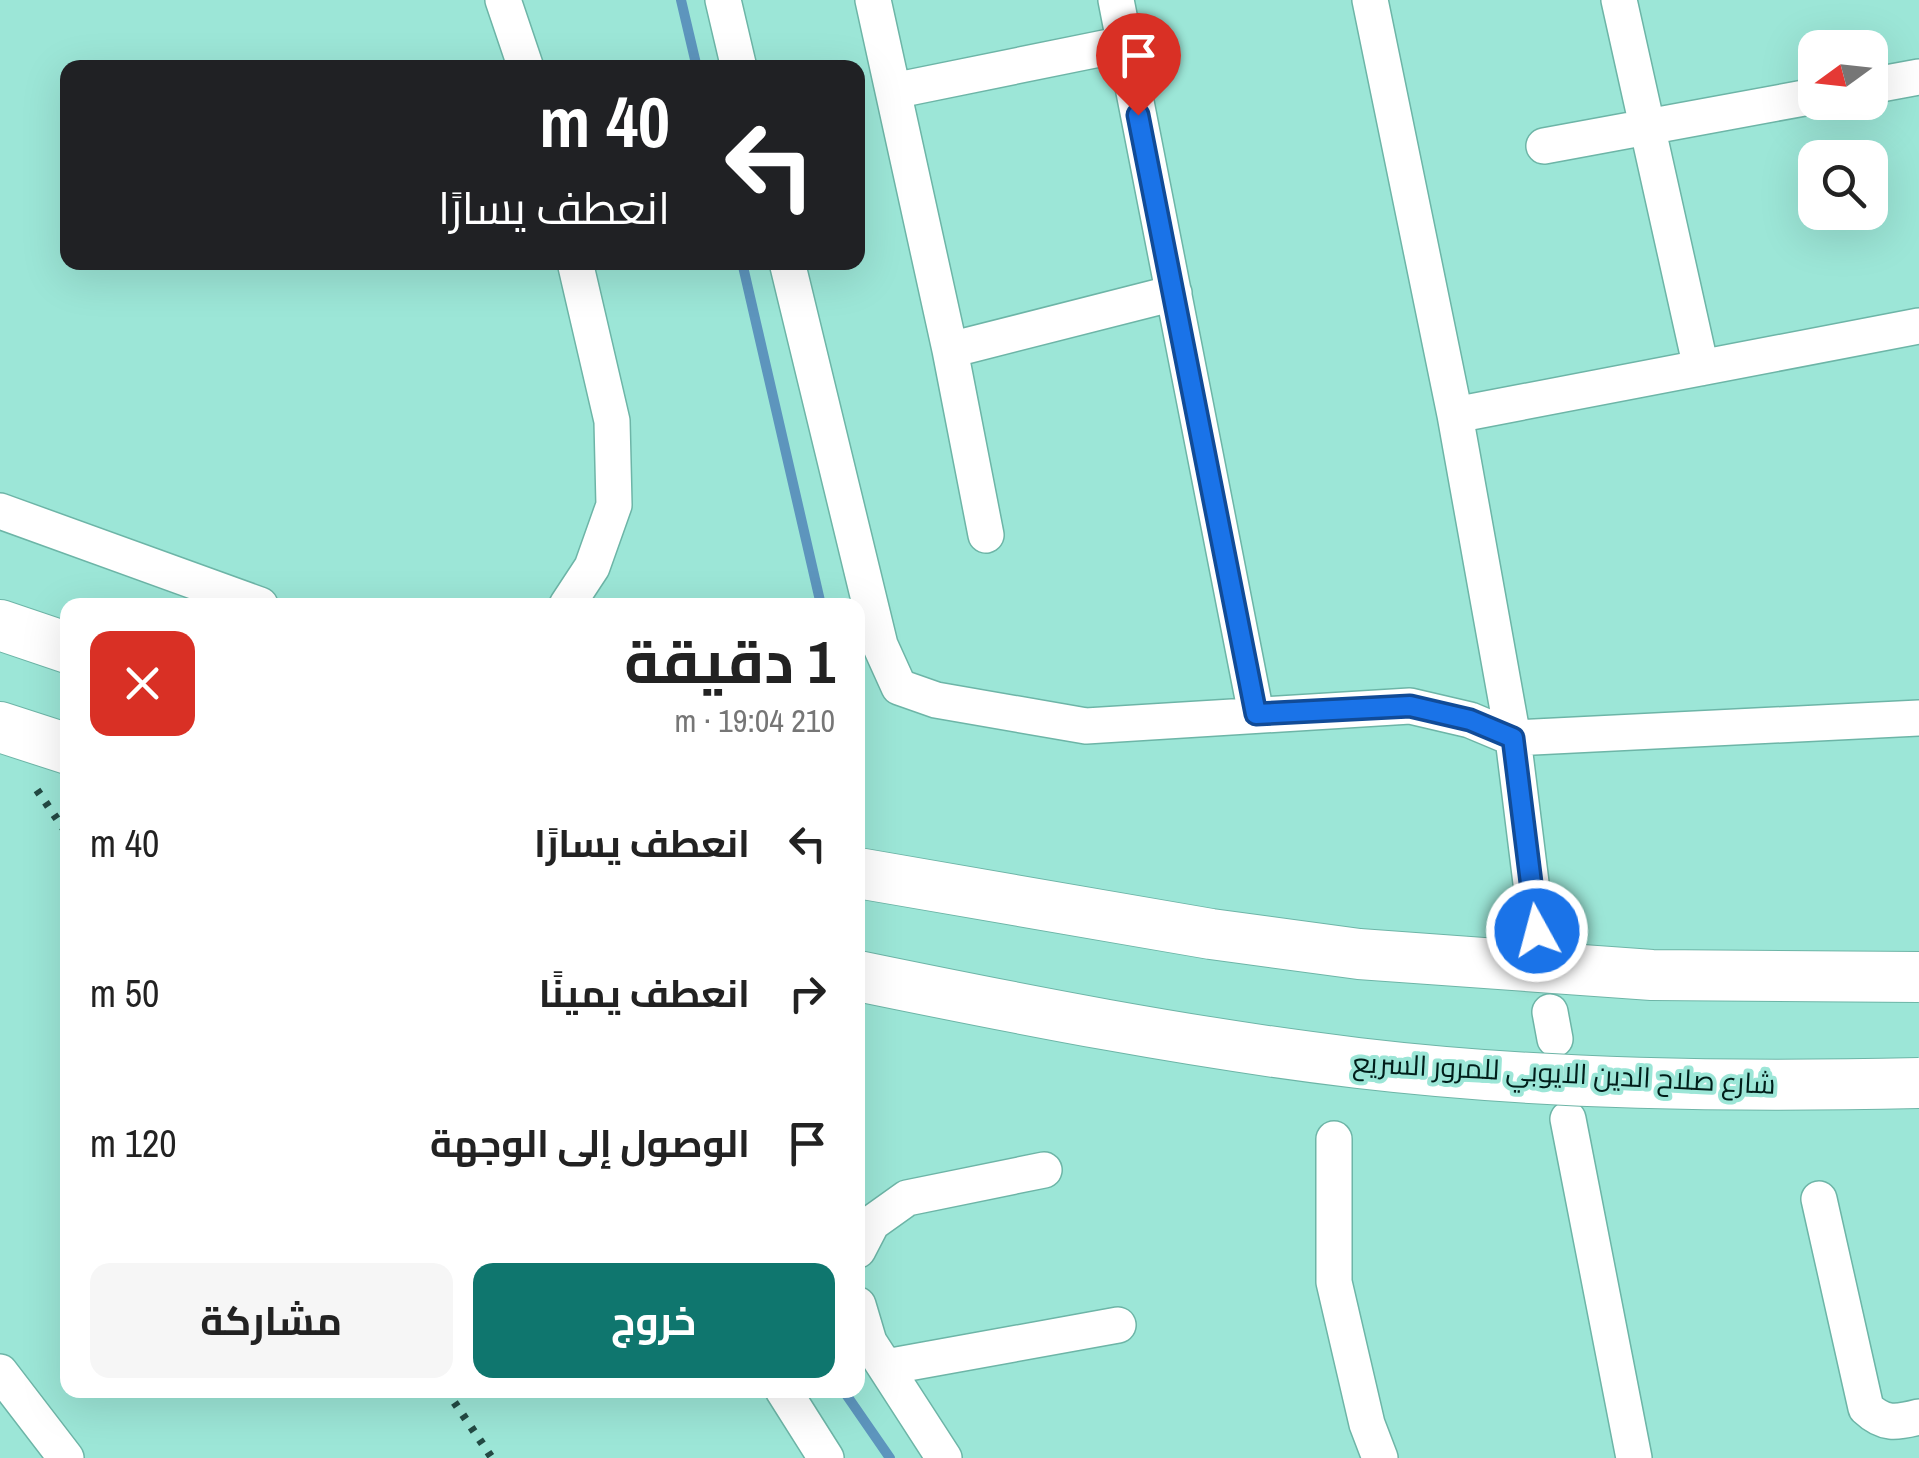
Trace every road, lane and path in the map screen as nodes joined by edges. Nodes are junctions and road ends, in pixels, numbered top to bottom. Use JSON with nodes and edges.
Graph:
{"nodes":[{"id":1,"x":503,"y":0,"type":"edge"},
{"id":2,"x":722,"y":0,"type":"edge"},
{"id":3,"x":873,"y":0,"type":"edge"},
{"id":4,"x":1116,"y":0,"type":"edge"},
{"id":5,"x":1370,"y":0,"type":"edge"},
{"id":6,"x":1619,"y":0,"type":"edge"},
{"id":7,"x":1124,"y":44,"type":"junction"},
{"id":8,"x":523,"y":60,"type":"edge"},
{"id":9,"x":737,"y":60,"type":"edge"},
{"id":10,"x":1919,"y":77,"type":"edge"},
{"id":11,"x":1888,"y":83,"type":"edge"},
{"id":12,"x":893,"y":90,"type":"junction"},
{"id":13,"x":1798,"y":99,"type":"edge"},
{"id":14,"x":1646,"y":128,"type":"junction"},
{"id":15,"x":1544,"y":146,"type":"dead end"},
{"id":16,"x":576,"y":270,"type":"edge"},
{"id":17,"x":789,"y":270,"type":"edge"},
{"id":18,"x":1174,"y":292,"type":"junction"},
{"id":19,"x":1919,"y":326,"type":"edge"},
{"id":20,"x":950,"y":350,"type":"junction"},
{"id":21,"x":1701,"y":368,"type":"junction"},
{"id":22,"x":1455,"y":415,"type":"junction"},
{"id":23,"x":0,"y":510,"type":"edge"},
{"id":24,"x":986,"y":534,"type":"dead end"},
{"id":25,"x":241,"y":598,"type":"edge"},
{"id":26,"x":571,"y":598,"type":"edge"},
{"id":27,"x":0,"y":625,"type":"edge"},
{"id":28,"x":60,"y":645,"type":"edge"},
{"id":29,"x":1256,"y":714,"type":"junction"},
{"id":30,"x":1919,"y":718,"type":"edge"},
{"id":31,"x":0,"y":727,"type":"edge"},
{"id":32,"x":1513,"y":738,"type":"junction"},
{"id":33,"x":60,"y":746,"type":"edge"},
{"id":34,"x":865,"y":873,"type":"edge"},
{"id":35,"x":1537,"y":931,"type":"dead end"},
{"id":36,"x":865,"y":977,"type":"edge"},
{"id":37,"x":1919,"y":977,"type":"edge"},
{"id":38,"x":1919,"y":1083,"type":"edge"},
{"id":39,"x":1568,"y":1119,"type":"dead end"},
{"id":40,"x":1334,"y":1139,"type":"dead end"},
{"id":41,"x":1044,"y":1170,"type":"dead end"},
{"id":42,"x":1819,"y":1200,"type":"dead end"},
{"id":43,"x":865,"y":1236,"type":"edge"},
{"id":44,"x":1118,"y":1325,"type":"dead end"},
{"id":45,"x":865,"y":1329,"type":"edge"},
{"id":46,"x":886,"y":1367,"type":"junction"},
{"id":47,"x":0,"y":1372,"type":"edge"},
{"id":48,"x":787,"y":1398,"type":"edge"},
{"id":49,"x":1919,"y":1416,"type":"edge"},
{"id":50,"x":66,"y":1458,"type":"edge"},
{"id":51,"x":826,"y":1458,"type":"edge"},
{"id":52,"x":944,"y":1458,"type":"edge"},
{"id":53,"x":1380,"y":1458,"type":"edge"},
{"id":54,"x":1634,"y":1458,"type":"edge"}],
"edges":[{"from":1,"to":8,"type":"street"},
{"from":2,"to":9,"type":"street"},
{"from":3,"to":12,"type":"street"},
{"from":4,"to":7,"type":"street"},
{"from":5,"to":22,"type":"street"},
{"from":6,"to":14,"type":"street"},
{"from":7,"to":12,"type":"street"},
{"from":7,"to":18,"type":"street"},
{"from":10,"to":11,"type":"street"},
{"from":12,"to":20,"type":"street"},
{"from":13,"to":14,"type":"street"},
{"from":14,"to":15,"type":"street"},
{"from":14,"to":21,"type":"street"},
{"from":16,"to":26,"type":"street"},
{"from":17,"to":29,"type":"street"},
{"from":18,"to":20,"type":"street"},
{"from":18,"to":29,"type":"street"},
{"from":19,"to":21,"type":"street"},
{"from":20,"to":24,"type":"street"},
{"from":21,"to":22,"type":"street"},
{"from":22,"to":32,"type":"street"},
{"from":23,"to":25,"type":"street"},
{"from":27,"to":28,"type":"highway"},
{"from":29,"to":32,"type":"street"},
{"from":30,"to":32,"type":"street"},
{"from":31,"to":33,"type":"highway"},
{"from":32,"to":35,"type":"street"},
{"from":34,"to":37,"type":"highway","bridge":true},
{"from":36,"to":38,"type":"highway","name":"شارع صلاح الدين الايوبي للمرور السريع","bridge":true},
{"from":39,"to":54,"type":"street"},
{"from":40,"to":53,"type":"street"},
{"from":41,"to":43,"type":"street"},
{"from":42,"to":49,"type":"street"},
{"from":44,"to":46,"type":"street"},
{"from":45,"to":46,"type":"street"},
{"from":46,"to":52,"type":"street"},
{"from":47,"to":50,"type":"street"},
{"from":48,"to":51,"type":"street"}]}
